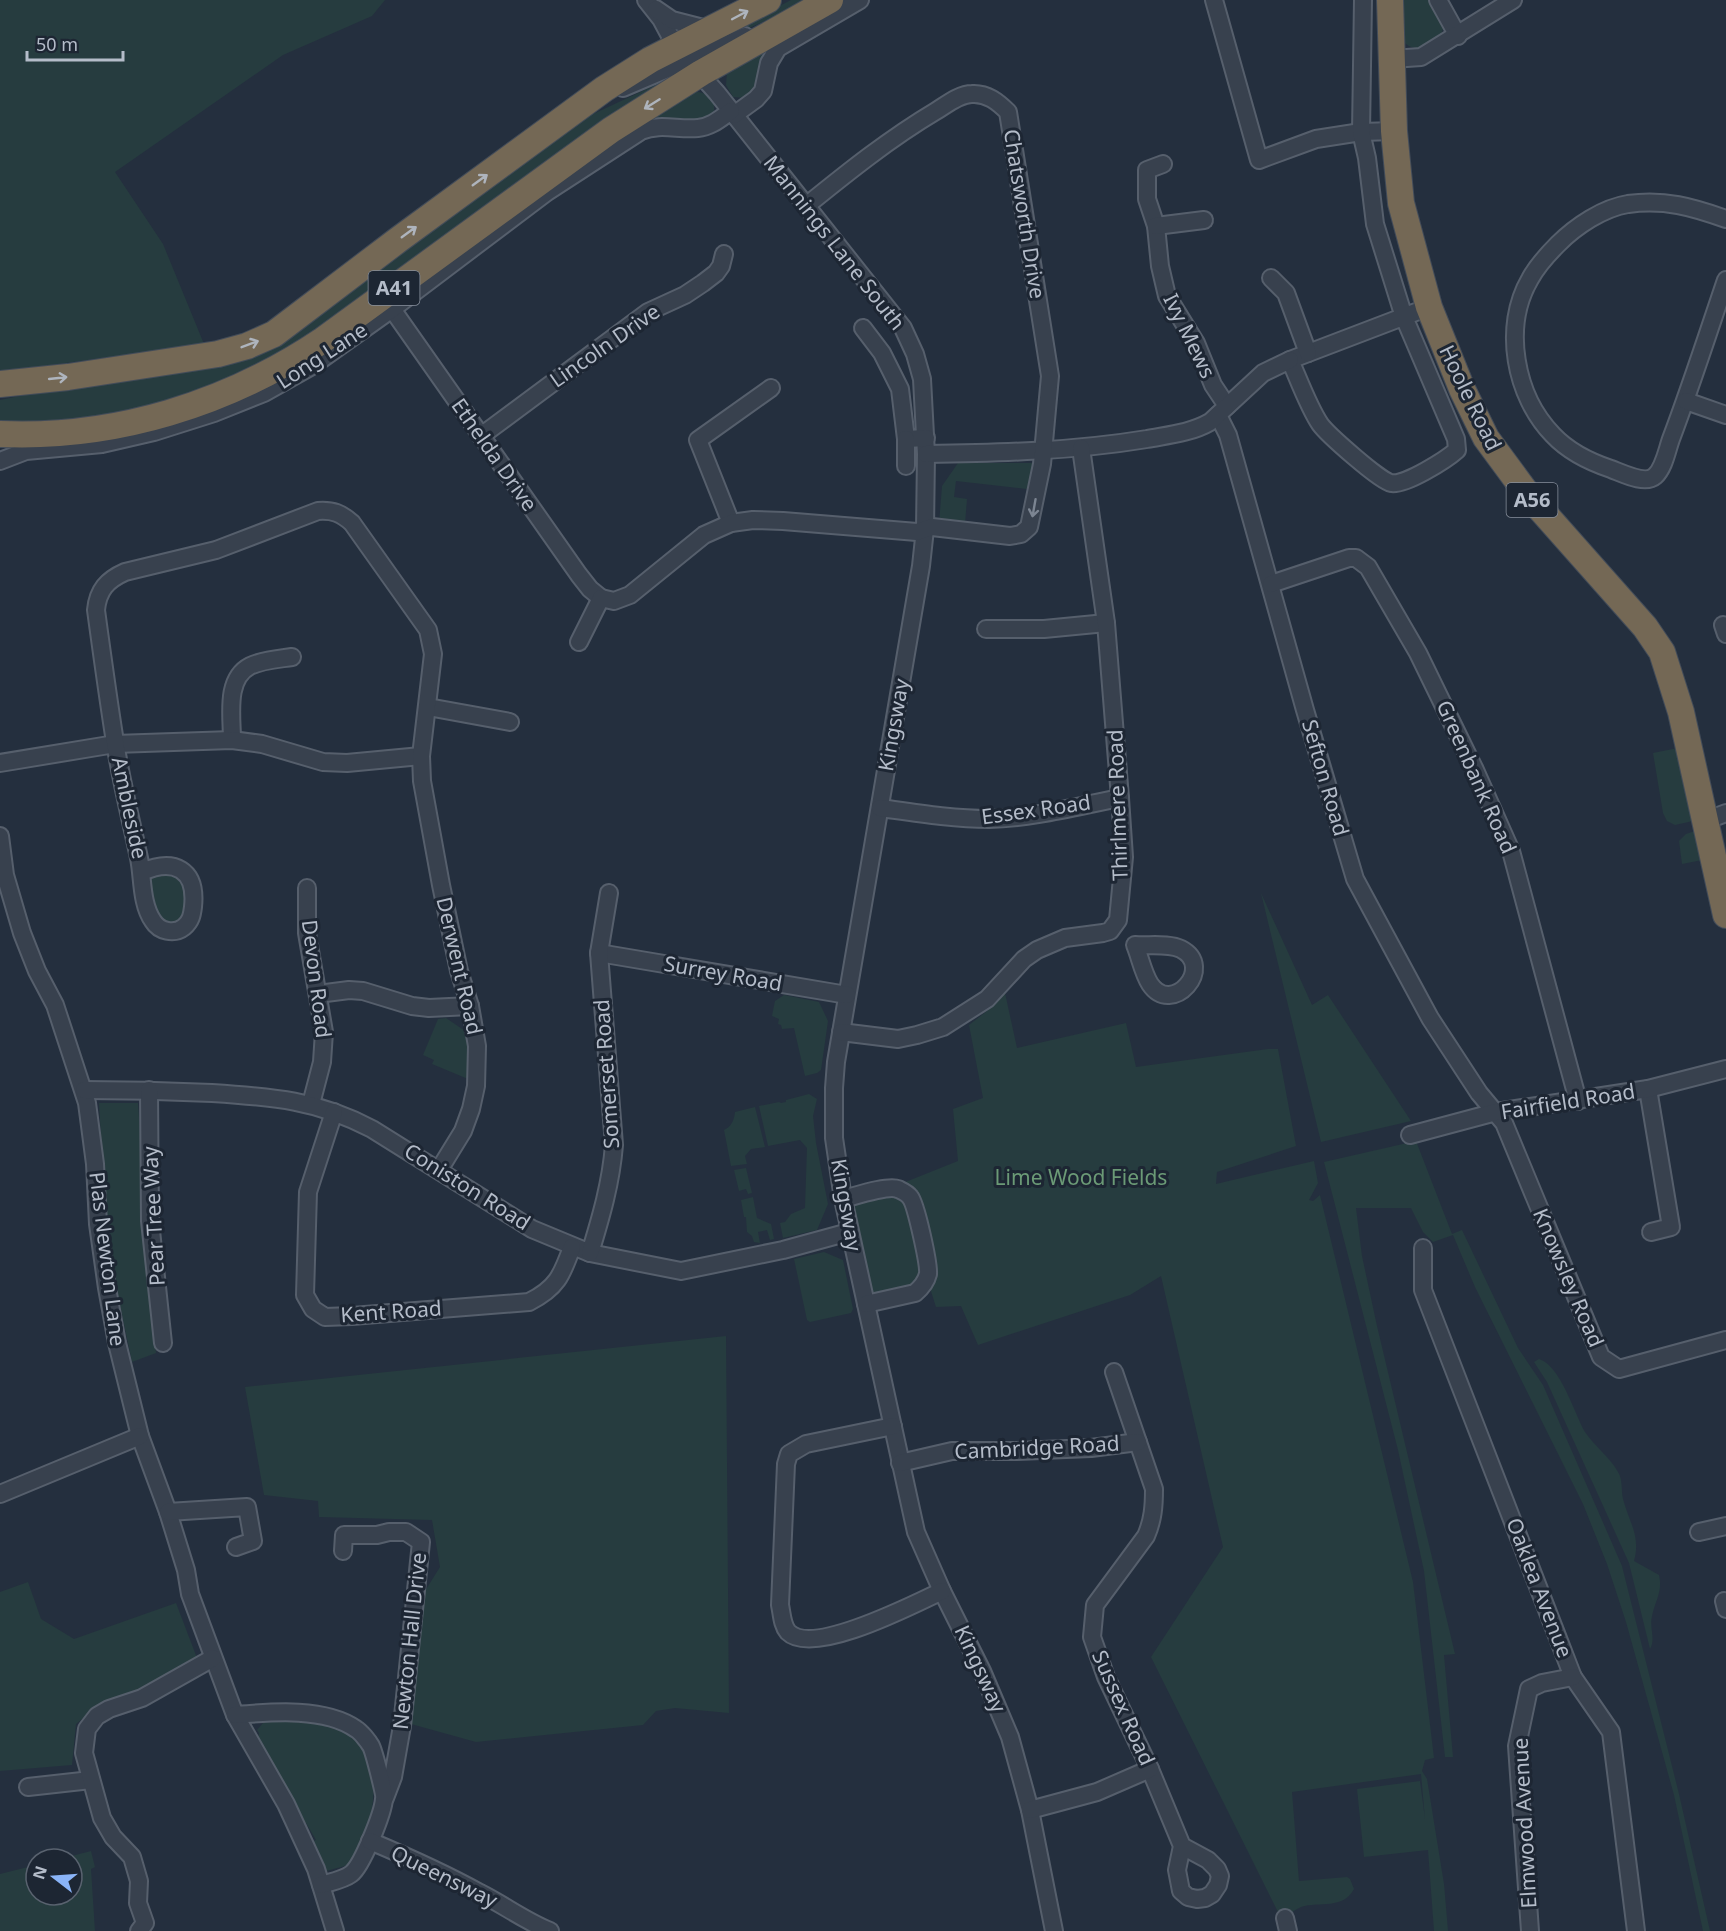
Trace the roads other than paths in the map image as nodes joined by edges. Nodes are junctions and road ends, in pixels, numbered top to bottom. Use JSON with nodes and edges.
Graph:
{"nodes":[{"id":1,"x":768,"y":0,"type":"edge"},
{"id":2,"x":860,"y":0,"type":"edge"},
{"id":3,"x":1214,"y":0,"type":"edge"},
{"id":4,"x":1363,"y":0,"type":"edge"},
{"id":5,"x":1390,"y":0,"type":"edge"},
{"id":6,"x":1438,"y":0,"type":"edge"},
{"id":7,"x":1513,"y":0,"type":"edge"},
{"id":8,"x":647,"y":1,"type":"edge"},
{"id":9,"x":828,"y":1,"type":"edge"},
{"id":10,"x":711,"y":30,"type":"junction"},
{"id":11,"x":1458,"y":36,"type":"junction"},
{"id":12,"x":1392,"y":59,"type":"junction"},
{"id":13,"x":689,"y":61,"type":"junction"},
{"id":14,"x":733,"y":113,"type":"junction"},
{"id":15,"x":1394,"y":131,"type":"junction"},
{"id":16,"x":1361,"y":132,"type":"junction"},
{"id":17,"x":1163,"y":164,"type":"dead end"},
{"id":18,"x":806,"y":206,"type":"junction"},
{"id":19,"x":1726,"y":219,"type":"edge"},
{"id":20,"x":1204,"y":220,"type":"dead end"},
{"id":21,"x":1155,"y":226,"type":"junction"},
{"id":22,"x":724,"y":254,"type":"dead end"},
{"id":23,"x":1270,"y":278,"type":"dead end"},
{"id":24,"x":1726,"y":280,"type":"edge"},
{"id":25,"x":1429,"y":307,"type":"junction"},
{"id":26,"x":392,"y":309,"type":"junction"},
{"id":27,"x":1404,"y":317,"type":"junction"},
{"id":28,"x":872,"y":332,"type":"dead end"},
{"id":29,"x":1308,"y":353,"type":"junction"},
{"id":30,"x":1290,"y":360,"type":"junction"},
{"id":31,"x":0,"y":384,"type":"edge"},
{"id":32,"x":771,"y":388,"type":"dead end"},
{"id":33,"x":1686,"y":401,"type":"junction"},
{"id":34,"x":1223,"y":411,"type":"junction"},
{"id":35,"x":1726,"y":415,"type":"edge"},
{"id":36,"x":0,"y":434,"type":"edge"},
{"id":37,"x":481,"y":436,"type":"junction"},
{"id":38,"x":906,"y":439,"type":"junction"},
{"id":39,"x":926,"y":446,"type":"junction"},
{"id":40,"x":1081,"y":448,"type":"junction"},
{"id":41,"x":1043,"y":451,"type":"junction"},
{"id":42,"x":0,"y":461,"type":"edge"},
{"id":43,"x":906,"y":466,"type":"dead end"},
{"id":44,"x":731,"y":523,"type":"junction"},
{"id":45,"x":924,"y":528,"type":"junction"},
{"id":46,"x":1270,"y":584,"type":"junction"},
{"id":47,"x":601,"y":598,"type":"junction"},
{"id":48,"x":1106,"y":623,"type":"junction"},
{"id":49,"x":986,"y":629,"type":"dead end"},
{"id":50,"x":579,"y":642,"type":"dead end"},
{"id":51,"x":292,"y":658,"type":"dead end"},
{"id":52,"x":428,"y":707,"type":"junction"},
{"id":53,"x":510,"y":722,"type":"dead end"},
{"id":54,"x":232,"y":740,"type":"junction"},
{"id":55,"x":115,"y":744,"type":"junction"},
{"id":56,"x":422,"y":756,"type":"junction"},
{"id":57,"x":0,"y":763,"type":"edge"},
{"id":58,"x":1120,"y":798,"type":"junction"},
{"id":59,"x":880,"y":808,"type":"junction"},
{"id":60,"x":1716,"y":817,"type":"edge"},
{"id":61,"x":0,"y":836,"type":"edge"},
{"id":62,"x":142,"y":872,"type":"dead end"},
{"id":63,"x":3,"y":876,"type":"edge"},
{"id":64,"x":1722,"y":882,"type":"edge"},
{"id":65,"x":307,"y":888,"type":"dead end"},
{"id":66,"x":609,"y":893,"type":"dead end"},
{"id":67,"x":1726,"y":915,"type":"edge"},
{"id":68,"x":1110,"y":931,"type":"junction"},
{"id":69,"x":1136,"y":945,"type":"dead end"},
{"id":70,"x":599,"y":953,"type":"junction"},
{"id":71,"x":318,"y":994,"type":"junction"},
{"id":72,"x":847,"y":995,"type":"junction"},
{"id":73,"x":470,"y":1006,"type":"junction"},
{"id":74,"x":841,"y":1032,"type":"junction"},
{"id":75,"x":1726,"y":1069,"type":"edge"},
{"id":76,"x":1648,"y":1089,"type":"junction"},
{"id":77,"x":84,"y":1090,"type":"junction"},
{"id":78,"x":149,"y":1090,"type":"junction"},
{"id":79,"x":1578,"y":1101,"type":"junction"},
{"id":80,"x":311,"y":1104,"type":"junction"},
{"id":81,"x":334,"y":1112,"type":"junction"},
{"id":82,"x":1496,"y":1112,"type":"junction"},
{"id":83,"x":1410,"y":1135,"type":"dead end"},
{"id":84,"x":439,"y":1170,"type":"junction"},
{"id":85,"x":843,"y":1199,"type":"junction"},
{"id":86,"x":849,"y":1232,"type":"junction"},
{"id":87,"x":1651,"y":1232,"type":"dead end"},
{"id":88,"x":572,"y":1247,"type":"junction"},
{"id":89,"x":1423,"y":1248,"type":"dead end"},
{"id":90,"x":590,"y":1253,"type":"junction"},
{"id":91,"x":866,"y":1304,"type":"junction"},
{"id":92,"x":1726,"y":1340,"type":"edge"},
{"id":93,"x":163,"y":1343,"type":"dead end"},
{"id":94,"x":1114,"y":1372,"type":"dead end"},
{"id":95,"x":893,"y":1426,"type":"junction"},
{"id":96,"x":140,"y":1436,"type":"junction"},
{"id":97,"x":1138,"y":1442,"type":"junction"},
{"id":98,"x":900,"y":1463,"type":"junction"},
{"id":99,"x":0,"y":1494,"type":"edge"},
{"id":100,"x":168,"y":1512,"type":"junction"},
{"id":101,"x":1726,"y":1526,"type":"edge"},
{"id":102,"x":1699,"y":1532,"type":"dead end"},
{"id":103,"x":236,"y":1546,"type":"dead end"},
{"id":104,"x":343,"y":1551,"type":"dead end"},
{"id":105,"x":942,"y":1591,"type":"junction"},
{"id":106,"x":213,"y":1658,"type":"junction"},
{"id":107,"x":1573,"y":1677,"type":"junction"},
{"id":108,"x":235,"y":1715,"type":"junction"},
{"id":109,"x":1150,"y":1769,"type":"junction"},
{"id":110,"x":91,"y":1780,"type":"junction"},
{"id":111,"x":28,"y":1787,"type":"dead end"},
{"id":112,"x":385,"y":1798,"type":"junction"},
{"id":113,"x":1030,"y":1810,"type":"junction"},
{"id":114,"x":370,"y":1841,"type":"junction"},
{"id":115,"x":1182,"y":1846,"type":"dead end"},
{"id":116,"x":321,"y":1885,"type":"junction"},
{"id":117,"x":139,"y":1931,"type":"edge"},
{"id":118,"x":335,"y":1931,"type":"edge"},
{"id":119,"x":550,"y":1931,"type":"edge"},
{"id":120,"x":1054,"y":1931,"type":"edge"},
{"id":121,"x":1530,"y":1931,"type":"edge"},
{"id":122,"x":1636,"y":1931,"type":"edge"}],
"edges":[{"from":10,"to":1,"type":"highway","number":"A41","one_way":true},
{"from":2,"to":14,"type":"street","name":"Long Lane"},
{"from":3,"to":16,"type":"street"},
{"from":4,"to":16,"type":"street","name":"Hoole Road"},
{"from":5,"to":12,"type":"highway","name":"Hoole Road","number":"A56"},
{"from":6,"to":11,"type":"street"},
{"from":7,"to":11,"type":"street"},
{"from":8,"to":10,"type":"street"},
{"from":8,"to":13,"type":"street","name":"Mannings Lane South"},
{"from":9,"to":13,"type":"highway","number":"A41"},
{"from":10,"to":13,"type":"highway","number":"A41"},
{"from":11,"to":12,"type":"street"},
{"from":12,"to":15,"type":"highway","name":"Hoole Road","number":"A56"},
{"from":13,"to":14,"type":"street","name":"Mannings Lane South"},
{"from":31,"to":13,"type":"highway","number":"A41","one_way":true},
{"from":13,"to":36,"type":"highway","name":"Long Lane","number":"A41","one_way":true},
{"from":14,"to":18,"type":"street","name":"Mannings Lane South"},
{"from":14,"to":26,"type":"street","name":"Long Lane"},
{"from":15,"to":16,"type":"street"},
{"from":15,"to":25,"type":"highway","name":"Hoole Road","number":"A56"},
{"from":16,"to":27,"type":"street","name":"Hoole Road"},
{"from":17,"to":21,"type":"street","name":"Ivy Mews"},
{"from":18,"to":39,"type":"street","name":"Mannings Lane South"},
{"from":18,"to":41,"type":"street","name":"Chatsworth Drive"},
{"from":19,"to":33,"type":"street"},
{"from":20,"to":21,"type":"street"},
{"from":21,"to":34,"type":"street","name":"Ivy Mews"},
{"from":22,"to":37,"type":"street","name":"Lincoln Drive"},
{"from":23,"to":29,"type":"street"},
{"from":24,"to":33,"type":"street"},
{"from":25,"to":27,"type":"street"},
{"from":25,"to":60,"type":"highway","name":"Hoole Road","number":"A56"},
{"from":26,"to":37,"type":"street","name":"Ethelda Drive"},
{"from":26,"to":42,"type":"street","name":"Long Lane"},
{"from":27,"to":29,"type":"street"},
{"from":27,"to":30,"type":"street","name":"Hoole Road"},
{"from":28,"to":38,"type":"street"},
{"from":29,"to":30,"type":"street"},
{"from":30,"to":34,"type":"street"},
{"from":32,"to":44,"type":"street"},
{"from":33,"to":35,"type":"street"},
{"from":34,"to":40,"type":"street"},
{"from":34,"to":46,"type":"street","name":"Sefton Road"},
{"from":37,"to":47,"type":"street","name":"Ethelda Drive"},
{"from":38,"to":39,"type":"street"},
{"from":38,"to":43,"type":"street"},
{"from":39,"to":41,"type":"street"},
{"from":39,"to":45,"type":"street","name":"Kingsway"},
{"from":40,"to":41,"type":"street"},
{"from":40,"to":48,"type":"street","name":"Thirlmere Road"},
{"from":41,"to":45,"type":"street","name":"Chatsworth Drive","one_way":true},
{"from":44,"to":45,"type":"street"},
{"from":44,"to":47,"type":"street"},
{"from":45,"to":59,"type":"street","name":"Kingsway"},
{"from":46,"to":79,"type":"street","name":"Greenbank Road"},
{"from":46,"to":82,"type":"street","name":"Sefton Road"},
{"from":47,"to":50,"type":"street"},
{"from":48,"to":49,"type":"street"},
{"from":48,"to":58,"type":"street","name":"Thirlmere Road"},
{"from":51,"to":54,"type":"street"},
{"from":52,"to":53,"type":"street"},
{"from":52,"to":55,"type":"street","name":"Ambleside"},
{"from":52,"to":56,"type":"street","name":"Derwent Road"},
{"from":54,"to":55,"type":"street"},
{"from":54,"to":56,"type":"street"},
{"from":55,"to":57,"type":"street"},
{"from":55,"to":62,"type":"street","name":"Ambleside"},
{"from":56,"to":73,"type":"street","name":"Derwent Road"},
{"from":58,"to":59,"type":"street","name":"Essex Road"},
{"from":58,"to":68,"type":"street","name":"Thirlmere Road"},
{"from":59,"to":72,"type":"street","name":"Kingsway"},
{"from":60,"to":64,"type":"highway","name":"Hoole Road","number":"A56"},
{"from":61,"to":63,"type":"street","name":"Plas Newton Lane"},
{"from":63,"to":77,"type":"street","name":"Plas Newton Lane"},
{"from":64,"to":67,"type":"highway","name":"Hoole Road","number":"A56"},
{"from":65,"to":71,"type":"street","name":"Devon Road"},
{"from":66,"to":70,"type":"street","name":"Somerset Road"},
{"from":68,"to":69,"type":"street"},
{"from":68,"to":74,"type":"street"},
{"from":70,"to":72,"type":"street","name":"Surrey Road"},
{"from":70,"to":90,"type":"street","name":"Somerset Road"},
{"from":71,"to":73,"type":"street"},
{"from":71,"to":80,"type":"street","name":"Devon Road"},
{"from":72,"to":74,"type":"street","name":"Kingsway"},
{"from":73,"to":84,"type":"street","name":"Derwent Road"},
{"from":74,"to":85,"type":"street","name":"Kingsway"},
{"from":75,"to":76,"type":"street","name":"Fairfield Road"},
{"from":76,"to":79,"type":"street","name":"Fairfield Road"},
{"from":76,"to":87,"type":"street"},
{"from":77,"to":78,"type":"street","name":"Coniston Road"},
{"from":77,"to":96,"type":"street","name":"Plas Newton Lane"},
{"from":78,"to":80,"type":"street","name":"Coniston Road"},
{"from":78,"to":93,"type":"street","name":"Pear Tree Way"},
{"from":79,"to":82,"type":"street","name":"Fairfield Road"},
{"from":80,"to":81,"type":"street","name":"Coniston Road"},
{"from":81,"to":84,"type":"street","name":"Coniston Road"},
{"from":81,"to":88,"type":"street","name":"Kent Road"},
{"from":82,"to":83,"type":"street","name":"Fairfield Road"},
{"from":82,"to":92,"type":"street","name":"Knowsley Road"},
{"from":84,"to":88,"type":"street","name":"Coniston Road"},
{"from":85,"to":86,"type":"street","name":"Kingsway"},
{"from":85,"to":91,"type":"street"},
{"from":86,"to":90,"type":"street","name":"Coniston Road"},
{"from":86,"to":91,"type":"street","name":"Kingsway"},
{"from":88,"to":90,"type":"street","name":"Coniston Road"},
{"from":89,"to":107,"type":"street","name":"Oaklea Avenue"},
{"from":91,"to":95,"type":"street","name":"Kingsway"},
{"from":94,"to":97,"type":"street","name":"Sussex Road"},
{"from":95,"to":98,"type":"street","name":"Kingsway"},
{"from":95,"to":105,"type":"street"},
{"from":96,"to":99,"type":"street"},
{"from":96,"to":100,"type":"street","name":"Plas Newton Lane"},
{"from":97,"to":98,"type":"street","name":"Cambridge Road"},
{"from":97,"to":109,"type":"street","name":"Sussex Road"},
{"from":98,"to":105,"type":"street","name":"Kingsway"},
{"from":100,"to":103,"type":"street"},
{"from":100,"to":106,"type":"street","name":"Plas Newton Lane"},
{"from":101,"to":102,"type":"street"},
{"from":104,"to":112,"type":"street","name":"Newton Hall Drive"},
{"from":105,"to":113,"type":"street","name":"Kingsway"},
{"from":106,"to":108,"type":"street","name":"Plas Newton Lane"},
{"from":106,"to":110,"type":"street"},
{"from":107,"to":121,"type":"street","name":"Elmwood Avenue"},
{"from":107,"to":122,"type":"street","name":"Oaklea Avenue"},
{"from":108,"to":112,"type":"street"},
{"from":108,"to":116,"type":"street","name":"Plas Newton Lane"},
{"from":109,"to":113,"type":"street"},
{"from":109,"to":115,"type":"street","name":"Sussex Road"},
{"from":110,"to":111,"type":"street"},
{"from":110,"to":117,"type":"street"},
{"from":112,"to":114,"type":"street"},
{"from":113,"to":120,"type":"street","name":"Kingsway"},
{"from":114,"to":116,"type":"street"},
{"from":114,"to":119,"type":"street","name":"Queensway"},
{"from":116,"to":118,"type":"street","name":"Plas Newton Lane"}]}
